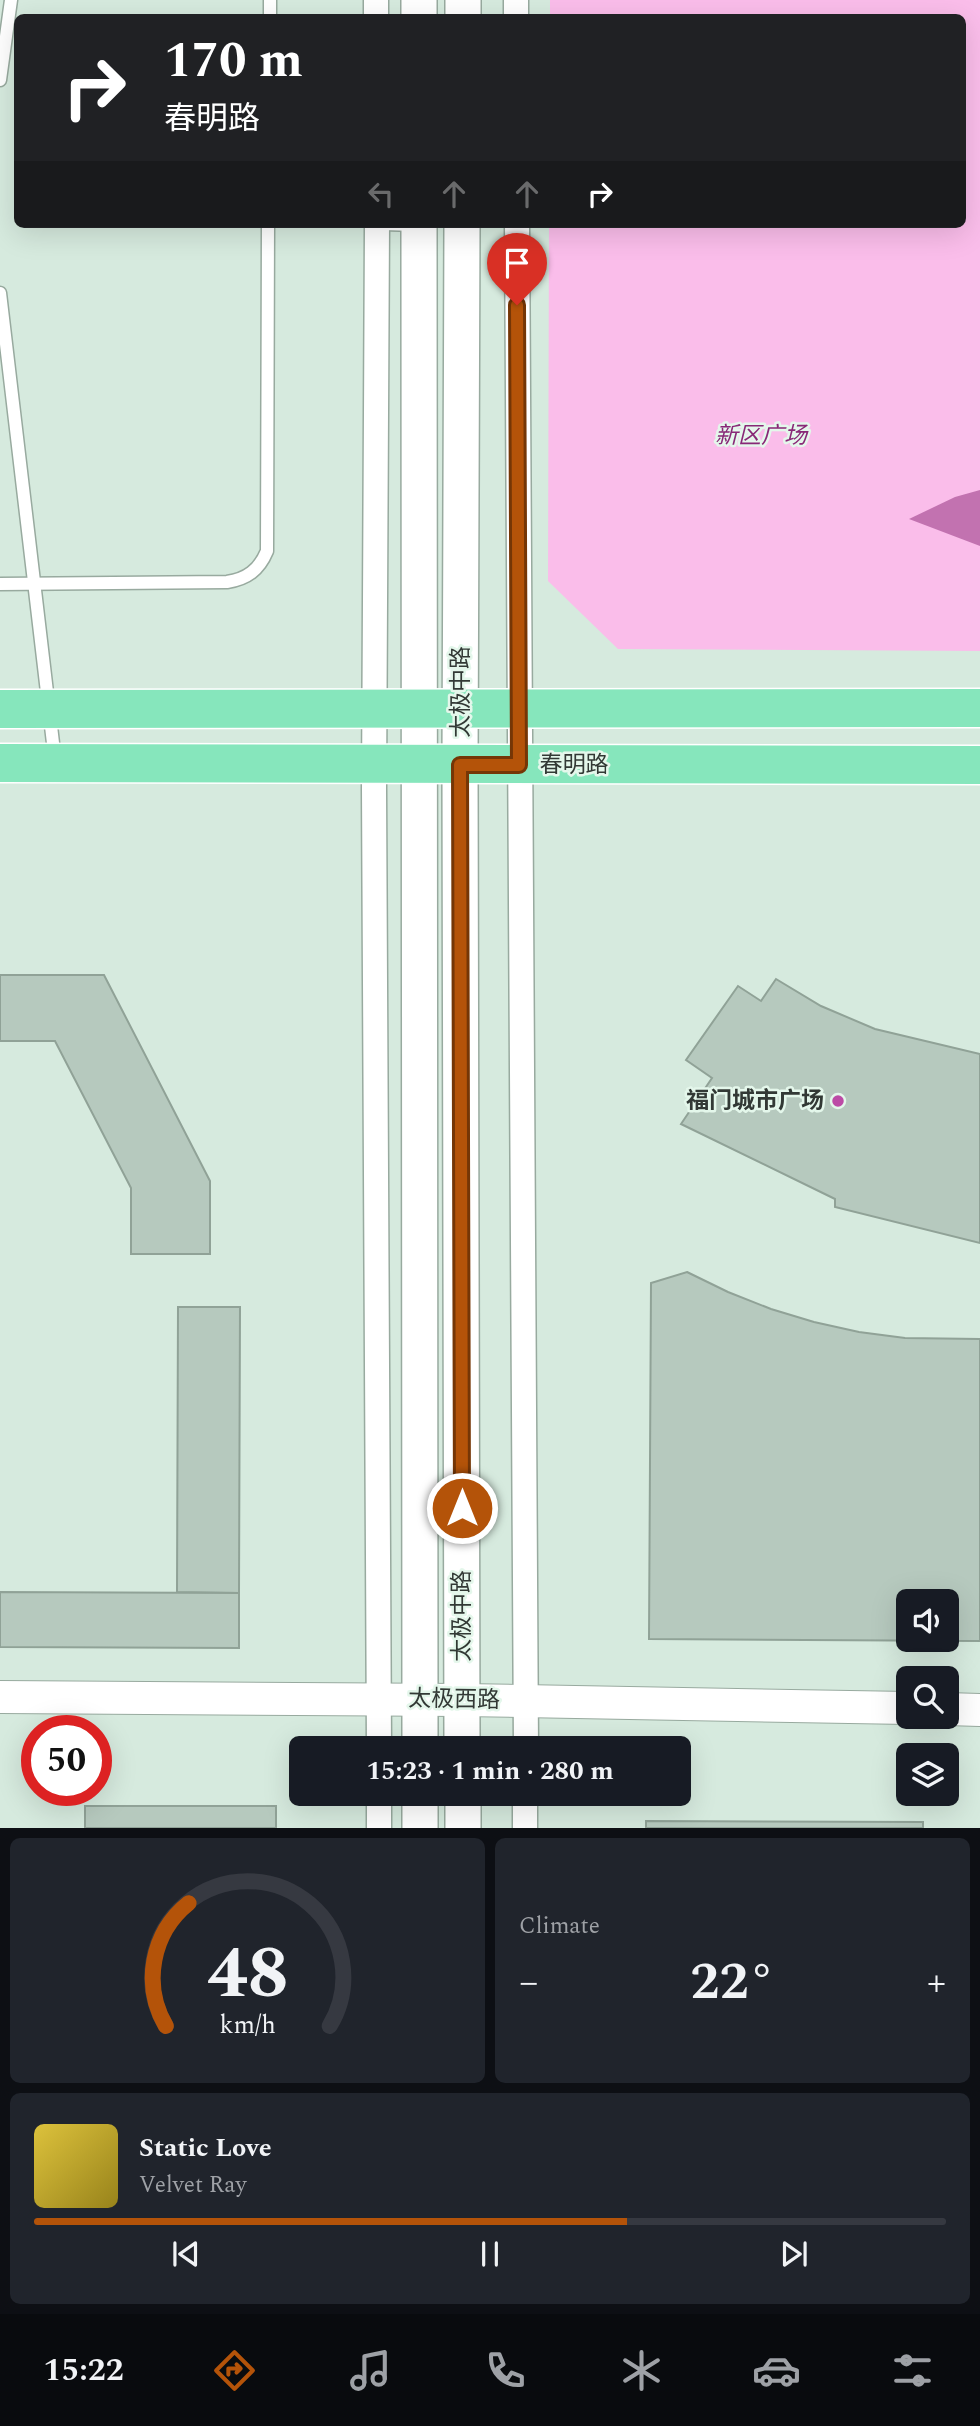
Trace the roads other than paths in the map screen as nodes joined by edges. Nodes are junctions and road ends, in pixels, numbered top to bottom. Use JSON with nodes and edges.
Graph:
{"nodes":[{"id":1,"x":11,"y":0,"type":"edge"},
{"id":2,"x":0,"y":80,"type":"edge"},
{"id":3,"x":268,"y":228,"type":"edge"},
{"id":4,"x":377,"y":228,"type":"edge"},
{"id":5,"x":419,"y":228,"type":"edge"},
{"id":6,"x":462,"y":228,"type":"edge"},
{"id":7,"x":517,"y":228,"type":"edge"},
{"id":8,"x":0,"y":293,"type":"edge"},
{"id":9,"x":34,"y":583,"type":"junction"},
{"id":10,"x":0,"y":584,"type":"edge"},
{"id":11,"x":980,"y":708,"type":"edge"},
{"id":12,"x":0,"y":709,"type":"edge"},
{"id":13,"x":49,"y":709,"type":"junction"},
{"id":14,"x":375,"y":709,"type":"junction"},
{"id":15,"x":418,"y":709,"type":"junction"},
{"id":16,"x":461,"y":709,"type":"junction"},
{"id":17,"x":519,"y":709,"type":"junction"},
{"id":18,"x":0,"y":763,"type":"edge"},
{"id":19,"x":55,"y":763,"type":"junction"},
{"id":20,"x":374,"y":765,"type":"junction"},
{"id":21,"x":418,"y":765,"type":"junction"},
{"id":22,"x":460,"y":765,"type":"junction"},
{"id":23,"x":519,"y":765,"type":"junction"},
{"id":24,"x":980,"y":765,"type":"edge"},
{"id":25,"x":0,"y":1697,"type":"edge"},
{"id":26,"x":379,"y":1700,"type":"junction"},
{"id":27,"x":420,"y":1700,"type":"junction"},
{"id":28,"x":462,"y":1700,"type":"junction"},
{"id":29,"x":526,"y":1701,"type":"junction"},
{"id":30,"x":896,"y":1708,"type":"edge"},
{"id":31,"x":959,"y":1709,"type":"edge"},
{"id":32,"x":980,"y":1710,"type":"edge"},
{"id":33,"x":379,"y":1736,"type":"edge"},
{"id":34,"x":420,"y":1736,"type":"edge"},
{"id":35,"x":463,"y":1736,"type":"edge"},
{"id":36,"x":526,"y":1736,"type":"edge"},
{"id":37,"x":379,"y":1806,"type":"edge"},
{"id":38,"x":420,"y":1806,"type":"edge"},
{"id":39,"x":463,"y":1806,"type":"edge"},
{"id":40,"x":525,"y":1806,"type":"edge"},
{"id":41,"x":379,"y":1828,"type":"edge"},
{"id":42,"x":420,"y":1828,"type":"edge"},
{"id":43,"x":463,"y":1828,"type":"edge"},
{"id":44,"x":525,"y":1828,"type":"edge"}],
"edges":[{"from":1,"to":2,"type":"lane"},
{"from":3,"to":9,"type":"lane"},
{"from":4,"to":14,"type":"street"},
{"from":5,"to":15,"type":"main road","name":"太极中路"},
{"from":6,"to":16,"type":"main road","name":"太极中路"},
{"from":7,"to":17,"type":"street"},
{"from":8,"to":9,"type":"lane"},
{"from":9,"to":10,"type":"lane"},
{"from":9,"to":13,"type":"lane"},
{"from":11,"to":17,"type":"main road"},
{"from":12,"to":13,"type":"main road"},
{"from":13,"to":14,"type":"main road"},
{"from":13,"to":19,"type":"lane"},
{"from":14,"to":15,"type":"main road"},
{"from":14,"to":20,"type":"street"},
{"from":15,"to":16,"type":"main road"},
{"from":15,"to":21,"type":"main road","name":"太极中路"},
{"from":16,"to":17,"type":"main road"},
{"from":16,"to":22,"type":"main road","name":"太极中路"},
{"from":17,"to":23,"type":"street"},
{"from":18,"to":19,"type":"main road","name":"春明路"},
{"from":19,"to":20,"type":"main road","name":"春明路"},
{"from":20,"to":21,"type":"main road","name":"春明路"},
{"from":20,"to":26,"type":"street"},
{"from":21,"to":22,"type":"main road","name":"春明路"},
{"from":21,"to":27,"type":"main road","name":"太极中路"},
{"from":22,"to":23,"type":"main road","name":"春明路"},
{"from":22,"to":28,"type":"main road","name":"太极中路"},
{"from":23,"to":24,"type":"main road","name":"春明路"},
{"from":23,"to":29,"type":"street"},
{"from":25,"to":26,"type":"street","name":"太极西路"},
{"from":26,"to":27,"type":"street","name":"太极西路"},
{"from":26,"to":33,"type":"street"},
{"from":27,"to":28,"type":"street","name":"太极西路"},
{"from":27,"to":34,"type":"main road","name":"太极中路"},
{"from":28,"to":29,"type":"street","name":"太极西路"},
{"from":28,"to":35,"type":"main road","name":"太极中路"},
{"from":29,"to":30,"type":"street","name":"太极西路"},
{"from":29,"to":36,"type":"street"},
{"from":31,"to":32,"type":"street"},
{"from":37,"to":41,"type":"street"},
{"from":38,"to":42,"type":"main road"},
{"from":39,"to":43,"type":"main road"},
{"from":40,"to":44,"type":"street"}]}
